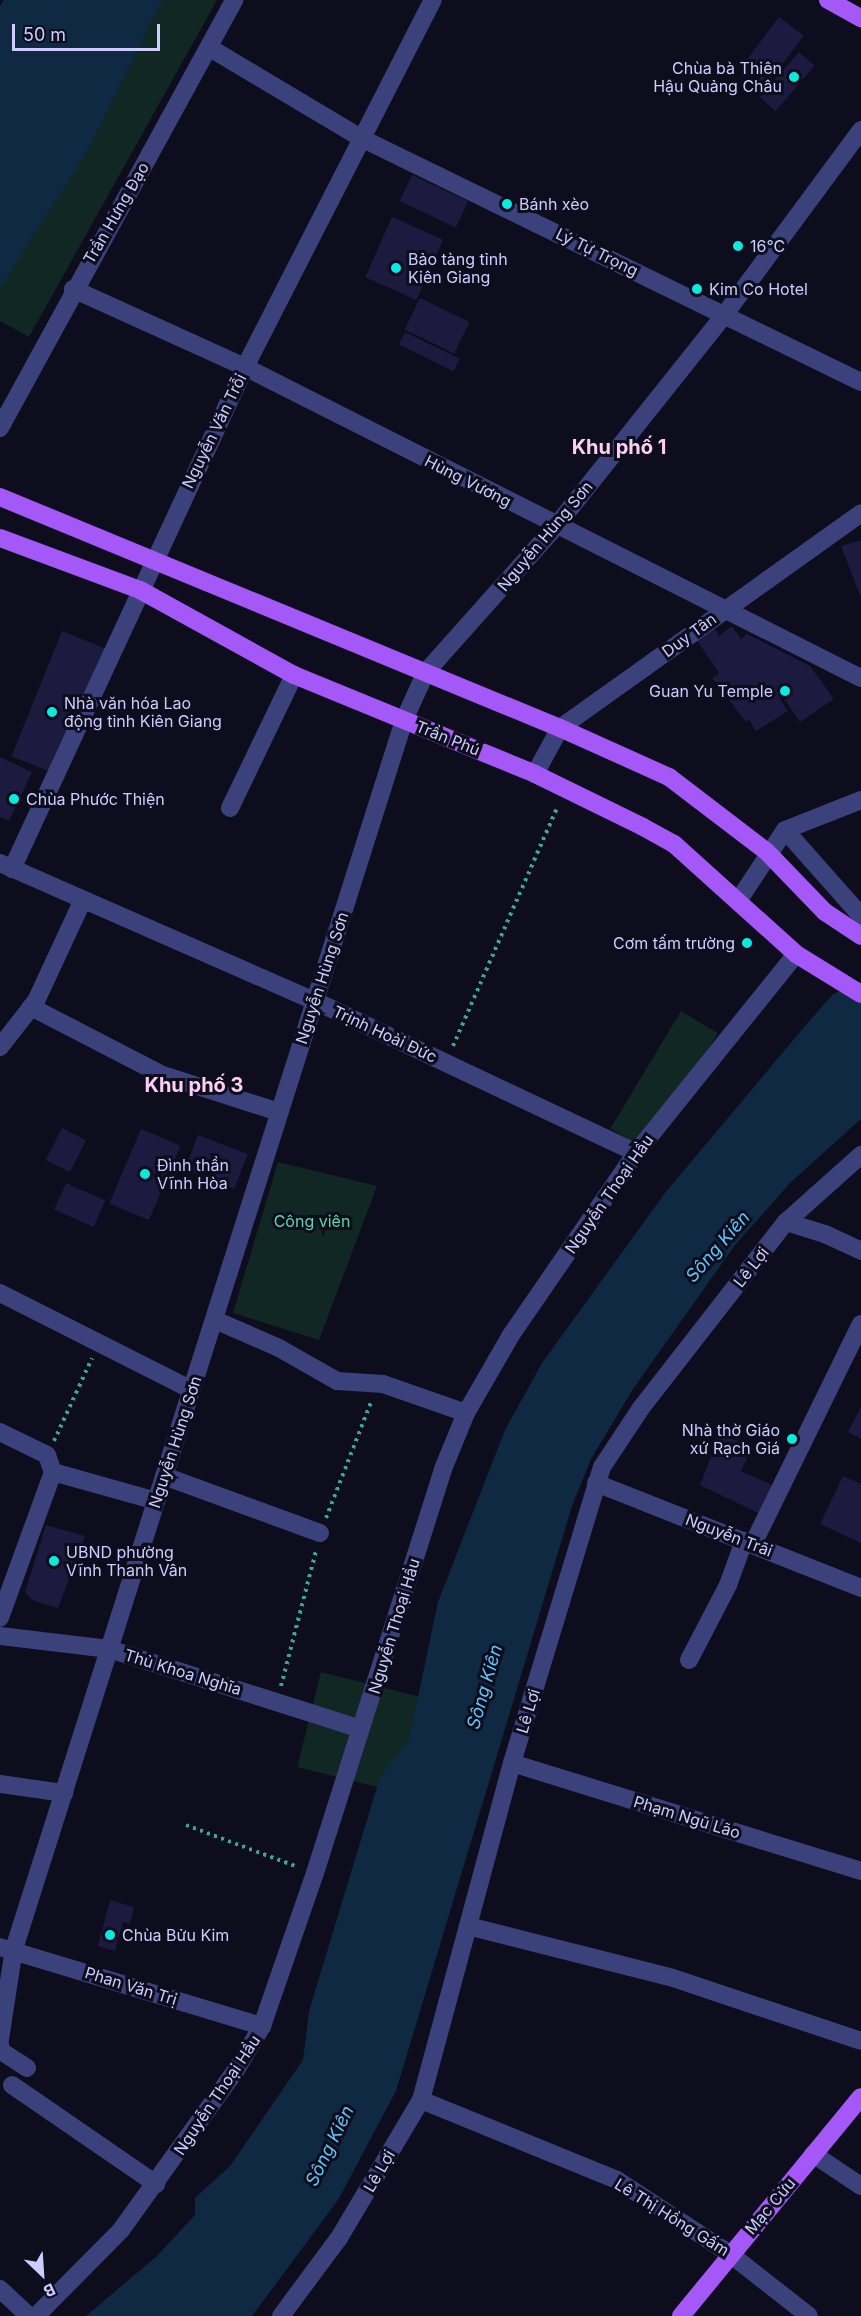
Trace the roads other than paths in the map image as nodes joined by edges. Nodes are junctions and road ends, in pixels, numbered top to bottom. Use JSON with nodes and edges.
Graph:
{"nodes":[{"id":1,"x":234,"y":0,"type":"edge"},
{"id":2,"x":433,"y":0,"type":"edge"},
{"id":3,"x":828,"y":0,"type":"edge"},
{"id":4,"x":861,"y":18,"type":"edge"},
{"id":5,"x":210,"y":48,"type":"junction"},
{"id":6,"x":861,"y":130,"type":"edge"},
{"id":7,"x":361,"y":138,"type":"junction"},
{"id":8,"x":73,"y":289,"type":"junction"},
{"id":9,"x":725,"y":314,"type":"junction"},
{"id":10,"x":245,"y":367,"type":"junction"},
{"id":11,"x":861,"y":382,"type":"edge"},
{"id":12,"x":0,"y":428,"type":"edge"},
{"id":13,"x":0,"y":497,"type":"edge"},
{"id":14,"x":861,"y":513,"type":"edge"},
{"id":15,"x":556,"y":526,"type":"junction"},
{"id":16,"x":0,"y":538,"type":"edge"},
{"id":17,"x":153,"y":559,"type":"junction"},
{"id":18,"x":140,"y":590,"type":"junction"},
{"id":19,"x":726,"y":608,"type":"junction"},
{"id":20,"x":861,"y":660,"type":"edge"},
{"id":21,"x":426,"y":672,"type":"junction"},
{"id":22,"x":853,"y":674,"type":"edge"},
{"id":23,"x":294,"y":675,"type":"junction"},
{"id":24,"x":404,"y":720,"type":"junction"},
{"id":25,"x":560,"y":728,"type":"junction"},
{"id":26,"x":535,"y":774,"type":"junction"},
{"id":27,"x":861,"y":800,"type":"edge"},
{"id":28,"x":230,"y":808,"type":"dead end"},
{"id":29,"x":785,"y":830,"type":"junction"},
{"id":30,"x":767,"y":852,"type":"junction"},
{"id":31,"x":6,"y":866,"type":"edge"},
{"id":32,"x":738,"y":901,"type":"junction"},
{"id":33,"x":82,"y":902,"type":"junction"},
{"id":34,"x":861,"y":916,"type":"edge"},
{"id":35,"x":861,"y":936,"type":"edge"},
{"id":36,"x":796,"y":954,"type":"junction"},
{"id":37,"x":861,"y":994,"type":"edge"},
{"id":38,"x":315,"y":1001,"type":"junction"},
{"id":39,"x":31,"y":1007,"type":"junction"},
{"id":40,"x":0,"y":1047,"type":"edge"},
{"id":41,"x":279,"y":1112,"type":"junction"},
{"id":42,"x":636,"y":1153,"type":"junction"},
{"id":43,"x":861,"y":1155,"type":"edge"},
{"id":44,"x":786,"y":1222,"type":"junction"},
{"id":45,"x":861,"y":1251,"type":"edge"},
{"id":46,"x":0,"y":1293,"type":"edge"},
{"id":47,"x":216,"y":1320,"type":"junction"},
{"id":48,"x":861,"y":1324,"type":"edge"},
{"id":49,"x":192,"y":1390,"type":"junction"},
{"id":50,"x":466,"y":1413,"type":"junction"},
{"id":51,"x":0,"y":1432,"type":"edge"},
{"id":52,"x":50,"y":1464,"type":"junction"},
{"id":53,"x":164,"y":1476,"type":"junction"},
{"id":54,"x":596,"y":1483,"type":"junction"},
{"id":55,"x":156,"y":1501,"type":"junction"},
{"id":56,"x":320,"y":1533,"type":"dead end"},
{"id":57,"x":749,"y":1543,"type":"junction"},
{"id":58,"x":861,"y":1588,"type":"edge"},
{"id":59,"x":0,"y":1618,"type":"edge"},
{"id":60,"x":0,"y":1636,"type":"edge"},
{"id":61,"x":110,"y":1649,"type":"junction"},
{"id":62,"x":689,"y":1660,"type":"dead end"},
{"id":63,"x":361,"y":1729,"type":"junction"},
{"id":64,"x":512,"y":1763,"type":"junction"},
{"id":65,"x":0,"y":1784,"type":"edge"},
{"id":66,"x":64,"y":1793,"type":"junction"},
{"id":67,"x":861,"y":1871,"type":"edge"},
{"id":68,"x":468,"y":1926,"type":"junction"},
{"id":69,"x":7,"y":1948,"type":"edge"},
{"id":70,"x":262,"y":2026,"type":"junction"},
{"id":71,"x":0,"y":2039,"type":"edge"},
{"id":72,"x":861,"y":2041,"type":"edge"},
{"id":73,"x":0,"y":2044,"type":"edge"},
{"id":74,"x":27,"y":2068,"type":"dead end"},
{"id":75,"x":12,"y":2085,"type":"dead end"},
{"id":76,"x":861,"y":2097,"type":"edge"},
{"id":77,"x":421,"y":2100,"type":"junction"},
{"id":78,"x":813,"y":2154,"type":"junction"},
{"id":79,"x":156,"y":2184,"type":"junction"},
{"id":80,"x":861,"y":2186,"type":"edge"},
{"id":81,"x":730,"y":2254,"type":"junction"},
{"id":82,"x":0,"y":2289,"type":"edge"},
{"id":83,"x":29,"y":2316,"type":"edge"},
{"id":84,"x":36,"y":2316,"type":"edge"},
{"id":85,"x":281,"y":2316,"type":"edge"},
{"id":86,"x":681,"y":2316,"type":"edge"},
{"id":87,"x":809,"y":2316,"type":"edge"}],
"edges":[{"from":1,"to":5,"type":"street","name":"Trần Hưng Đạo"},
{"from":2,"to":7,"type":"street","name":"Nguyễn Văn Trỗi"},
{"from":3,"to":4,"type":"main road"},
{"from":5,"to":7,"type":"street","name":"Lý Tự Trọng"},
{"from":5,"to":8,"type":"street","name":"Trần Hưng Đạo"},
{"from":6,"to":9,"type":"street","name":"Nguyễn Hùng Sơn"},
{"from":7,"to":9,"type":"street","name":"Lý Tự Trọng"},
{"from":7,"to":10,"type":"street","name":"Nguyễn Văn Trỗi"},
{"from":8,"to":10,"type":"street","name":"Hùng Vương"},
{"from":8,"to":12,"type":"street","name":"Trần Hưng Đạo"},
{"from":9,"to":11,"type":"street","name":"Lý Tự Trọng"},
{"from":9,"to":15,"type":"street","name":"Nguyễn Hùng Sơn"},
{"from":10,"to":15,"type":"street","name":"Hùng Vương"},
{"from":10,"to":17,"type":"street","name":"Nguyễn Văn Trỗi"},
{"from":13,"to":17,"type":"main road"},
{"from":14,"to":19,"type":"street","name":"Duy Tân"},
{"from":15,"to":19,"type":"street","name":"Hùng Vương"},
{"from":15,"to":21,"type":"street","name":"Nguyễn Hùng Sơn"},
{"from":16,"to":18,"type":"main road","name":"Trần Phú"},
{"from":17,"to":18,"type":"street","name":"Nguyễn Văn Trỗi"},
{"from":17,"to":21,"type":"main road"},
{"from":18,"to":23,"type":"main road","name":"Trần Phú"},
{"from":18,"to":31,"type":"street","name":"Nguyễn Văn Trỗi"},
{"from":19,"to":22,"type":"street","name":"Hùng Vương"},
{"from":19,"to":25,"type":"street","name":"Duy Tân"},
{"from":20,"to":22,"type":"street"},
{"from":21,"to":24,"type":"street","name":"Nguyễn Hùng Sơn"},
{"from":21,"to":25,"type":"main road"},
{"from":23,"to":24,"type":"main road","name":"Trần Phú"},
{"from":23,"to":28,"type":"street"},
{"from":24,"to":26,"type":"main road","name":"Trần Phú"},
{"from":24,"to":38,"type":"street","name":"Nguyễn Hùng Sơn"},
{"from":25,"to":26,"type":"street","name":"Duy Tân"},
{"from":25,"to":30,"type":"main road"},
{"from":26,"to":32,"type":"main road","name":"Trần Phú"},
{"from":27,"to":29,"type":"street"},
{"from":29,"to":30,"type":"street"},
{"from":29,"to":34,"type":"street"},
{"from":30,"to":32,"type":"street"},
{"from":30,"to":35,"type":"main road"},
{"from":31,"to":33,"type":"street","name":"Trịnh Hoài Đức"},
{"from":32,"to":36,"type":"main road","name":"Trần Phú"},
{"from":33,"to":38,"type":"street","name":"Trịnh Hoài Đức"},
{"from":33,"to":39,"type":"street"},
{"from":36,"to":37,"type":"main road","name":"Trần Phú"},
{"from":36,"to":42,"type":"street","name":"Nguyễn Thoại Hầu"},
{"from":38,"to":41,"type":"street","name":"Nguyễn Hùng Sơn"},
{"from":38,"to":42,"type":"street","name":"Trịnh Hoài Đức"},
{"from":39,"to":40,"type":"street"},
{"from":39,"to":41,"type":"street"},
{"from":41,"to":47,"type":"street","name":"Nguyễn Hùng Sơn"},
{"from":42,"to":50,"type":"street","name":"Nguyễn Thoại Hầu"},
{"from":43,"to":44,"type":"street","name":"Lê Lợi"},
{"from":44,"to":45,"type":"street"},
{"from":44,"to":54,"type":"street","name":"Lê Lợi"},
{"from":46,"to":49,"type":"street"},
{"from":47,"to":49,"type":"street","name":"Nguyễn Hùng Sơn"},
{"from":47,"to":50,"type":"street"},
{"from":48,"to":57,"type":"street"},
{"from":49,"to":53,"type":"street","name":"Nguyễn Hùng Sơn"},
{"from":50,"to":63,"type":"street","name":"Nguyễn Thoại Hầu"},
{"from":51,"to":52,"type":"street"},
{"from":52,"to":55,"type":"street"},
{"from":52,"to":59,"type":"street"},
{"from":53,"to":55,"type":"street","name":"Nguyễn Hùng Sơn"},
{"from":53,"to":56,"type":"street"},
{"from":54,"to":57,"type":"street","name":"Nguyễn Trãi"},
{"from":54,"to":64,"type":"street","name":"Lê Lợi"},
{"from":55,"to":61,"type":"street","name":"Nguyễn Hùng Sơn"},
{"from":57,"to":58,"type":"street","name":"Nguyễn Trãi"},
{"from":57,"to":62,"type":"street"},
{"from":60,"to":61,"type":"street","name":"Thủ Khoa Nghĩa"},
{"from":61,"to":63,"type":"street","name":"Thủ Khoa Nghĩa"},
{"from":61,"to":66,"type":"street","name":"Nguyễn Hùng Sơn"},
{"from":63,"to":70,"type":"street","name":"Nguyễn Thoại Hầu"},
{"from":64,"to":67,"type":"street","name":"Phạm Ngũ Lão"},
{"from":64,"to":68,"type":"street","name":"Lê Lợi"},
{"from":65,"to":66,"type":"street"},
{"from":66,"to":69,"type":"street","name":"Nguyễn Hùng Sơn"},
{"from":68,"to":72,"type":"street"},
{"from":68,"to":77,"type":"street","name":"Lê Lợi"},
{"from":69,"to":70,"type":"street","name":"Phan Văn Trị"},
{"from":69,"to":71,"type":"street","name":"Nguyễn Hùng Sơn"},
{"from":70,"to":79,"type":"street","name":"Nguyễn Thoại Hầu"},
{"from":73,"to":74,"type":"street"},
{"from":75,"to":79,"type":"street"},
{"from":76,"to":78,"type":"main road","name":"Mạc Cửu"},
{"from":77,"to":81,"type":"street","name":"Lê Thị Hồng Gấm"},
{"from":77,"to":85,"type":"street","name":"Lê Lợi"},
{"from":78,"to":80,"type":"street"},
{"from":78,"to":81,"type":"main road","name":"Mạc Cửu"},
{"from":79,"to":84,"type":"street","name":"Nguyễn Thoại Hầu"},
{"from":81,"to":86,"type":"main road","name":"Mạc Cửu"},
{"from":81,"to":87,"type":"street","name":"Lê Thị Hồng Gấm"},
{"from":82,"to":83,"type":"street"}]}
